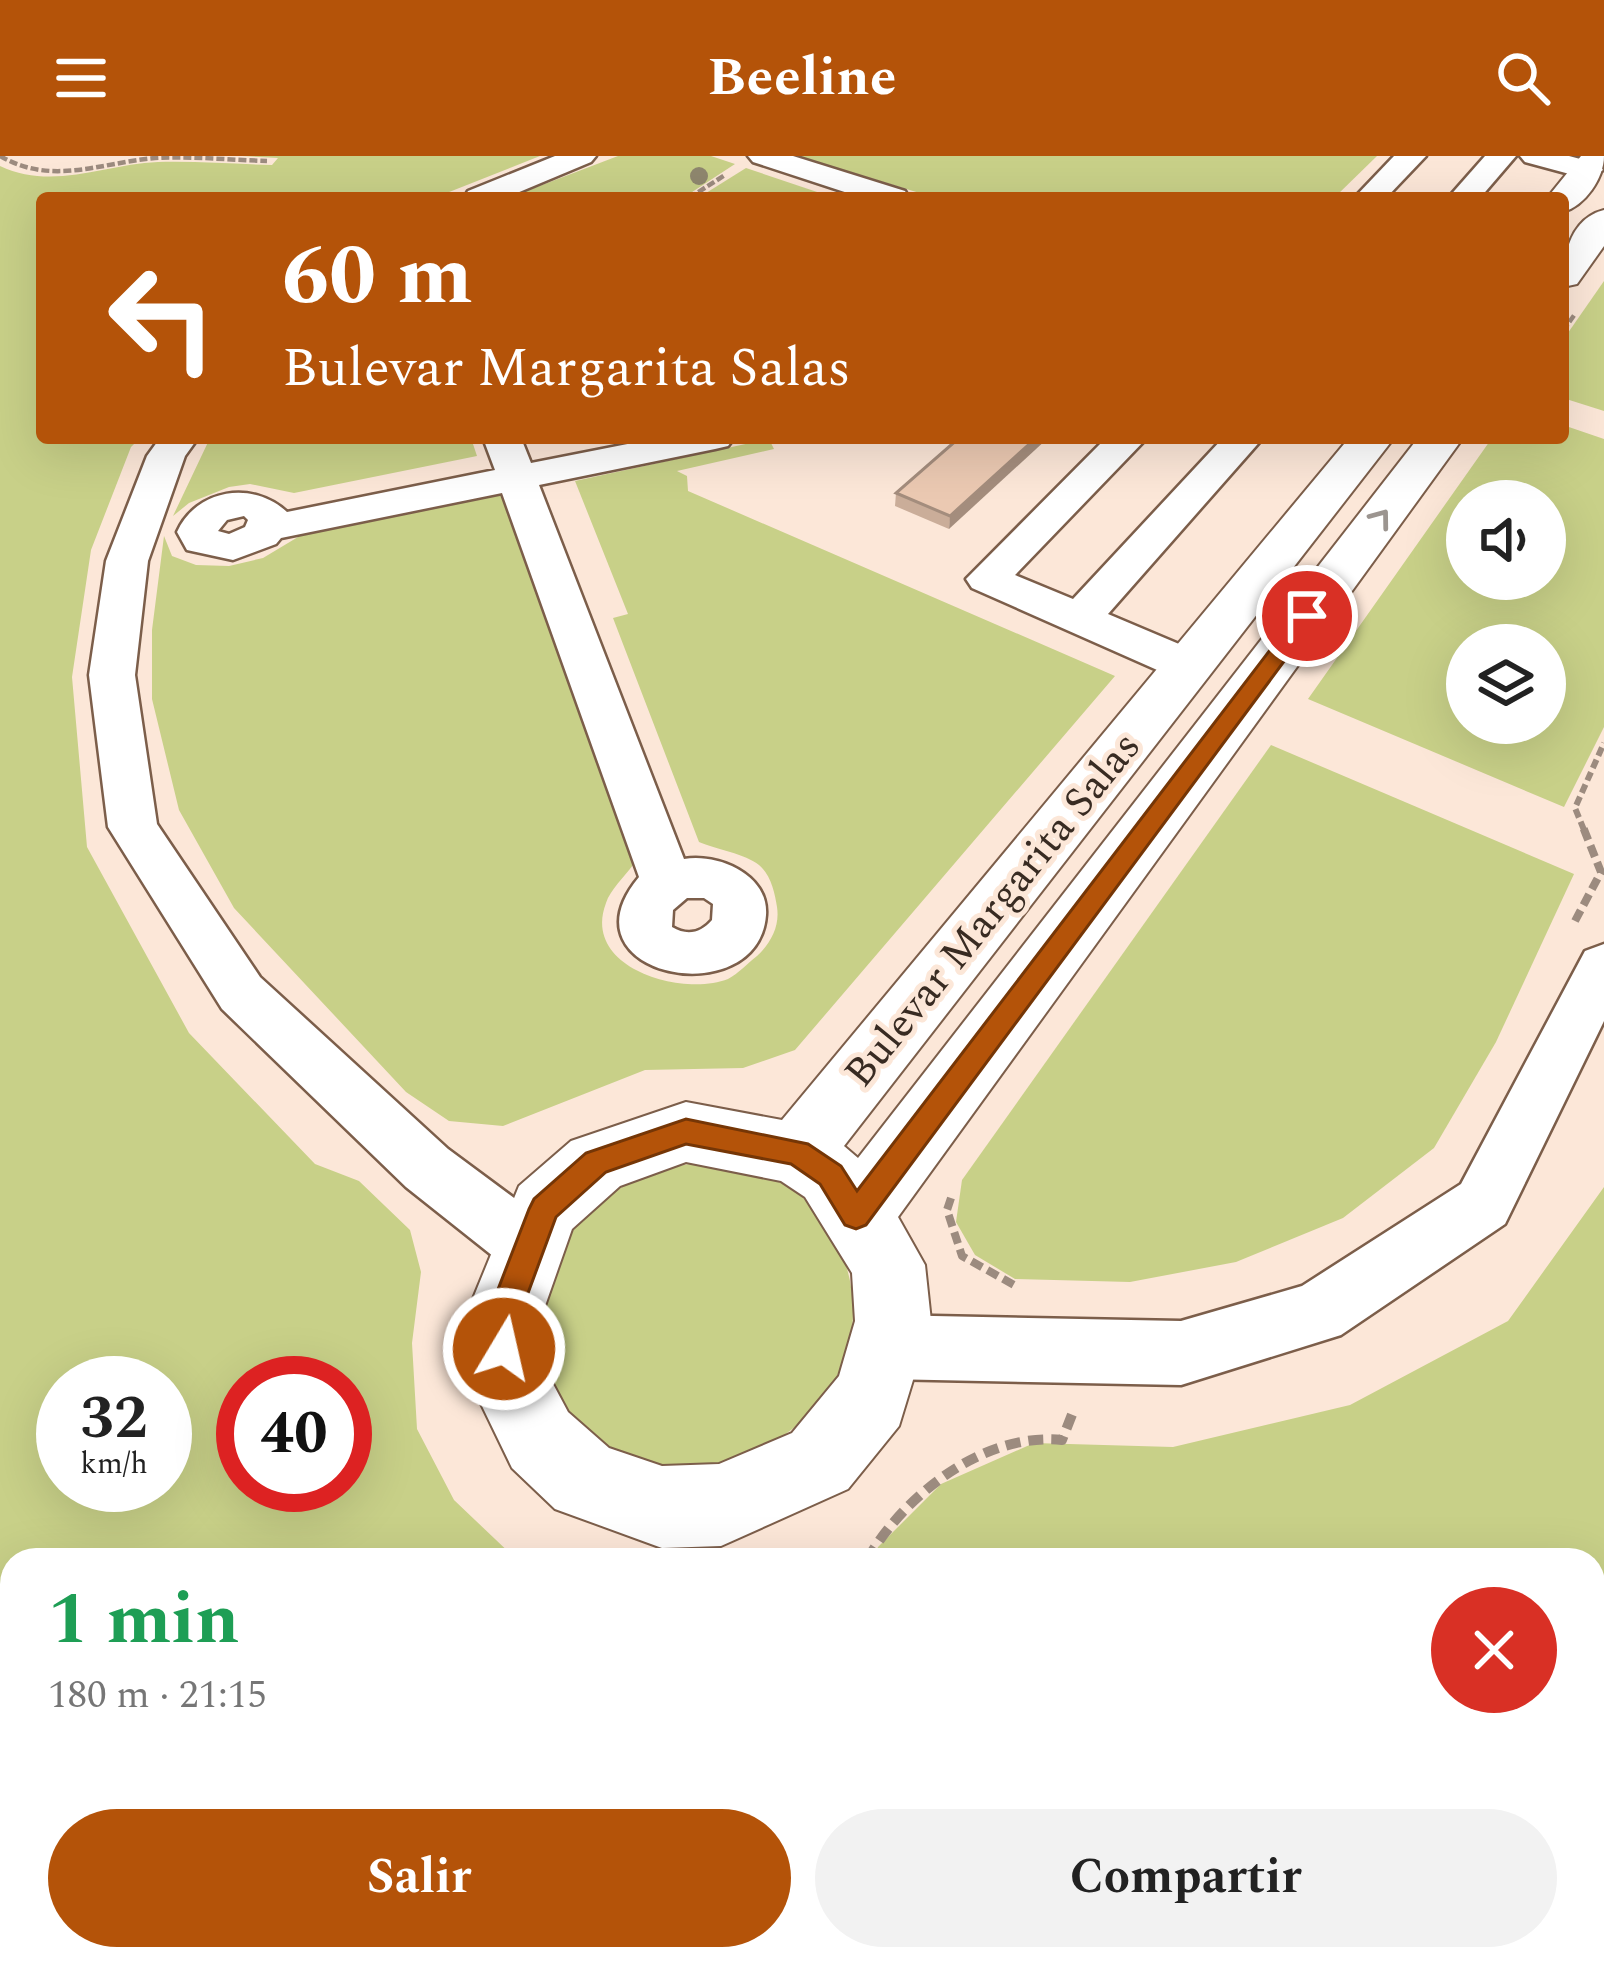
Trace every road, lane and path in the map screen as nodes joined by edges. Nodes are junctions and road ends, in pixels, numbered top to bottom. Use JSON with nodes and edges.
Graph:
{"nodes":[{"id":1,"x":0,"y":156,"type":"edge"},
{"id":2,"x":580,"y":156,"type":"edge"},
{"id":3,"x":763,"y":156,"type":"edge"},
{"id":4,"x":1411,"y":156,"type":"edge"},
{"id":5,"x":1501,"y":156,"type":"edge"},
{"id":6,"x":1535,"y":156,"type":"edge"},
{"id":7,"x":267,"y":160,"type":"dead end"},
{"id":8,"x":1594,"y":163,"type":"edge"},
{"id":9,"x":493,"y":192,"type":"edge"},
{"id":10,"x":875,"y":192,"type":"edge"},
{"id":11,"x":1375,"y":192,"type":"edge"},
{"id":12,"x":1468,"y":192,"type":"edge"},
{"id":13,"x":1569,"y":194,"type":"edge"},
{"id":14,"x":1604,"y":221,"type":"edge"},
{"id":15,"x":1569,"y":268,"type":"edge"},
{"id":16,"x":175,"y":444,"type":"edge"},
{"id":17,"x":615,"y":444,"type":"edge"},
{"id":18,"x":659,"y":444,"type":"edge"},
{"id":19,"x":1123,"y":444,"type":"edge"},
{"id":20,"x":1239,"y":444,"type":"edge"},
{"id":21,"x":1367,"y":444,"type":"edge"},
{"id":22,"x":1436,"y":444,"type":"edge"},
{"id":23,"x":519,"y":459,"type":"edge"},
{"id":24,"x":267,"y":520,"type":"dead end"},
{"id":25,"x":1079,"y":619,"type":"junction"},
{"id":26,"x":1189,"y":666,"type":"junction"},
{"id":27,"x":1604,"y":743,"type":"edge"},
{"id":28,"x":681,"y":880,"type":"dead end"},
{"id":29,"x":1587,"y":949,"type":"edge"},
{"id":30,"x":797,"y":1153,"type":"junction"},
{"id":31,"x":953,"y":1192,"type":"dead end"},
{"id":32,"x":856,"y":1216,"type":"junction"},
{"id":33,"x":530,"y":1247,"type":"junction"},
{"id":34,"x":1032,"y":1287,"type":"dead end"},
{"id":35,"x":886,"y":1347,"type":"junction"},
{"id":36,"x":1079,"y":1350,"type":"junction"},
{"id":37,"x":720,"y":1532,"type":"edge"},
{"id":38,"x":873,"y":1548,"type":"edge"}],
"edges":[{"from":1,"to":7,"type":"path"},
{"from":2,"to":9,"type":"street"},
{"from":3,"to":10,"type":"street"},
{"from":4,"to":11,"type":"street"},
{"from":5,"to":12,"type":"street"},
{"from":6,"to":8,"type":"street"},
{"from":8,"to":13,"type":"street"},
{"from":14,"to":15,"type":"street"},
{"from":16,"to":33,"type":"street"},
{"from":17,"to":23,"type":"street"},
{"from":18,"to":23,"type":"street"},
{"from":19,"to":25,"type":"street"},
{"from":20,"to":25,"type":"street"},
{"from":21,"to":26,"type":"street","name":"Bulevar Margarita Salas"},
{"from":32,"to":22,"type":"street","name":"Bulevar Margarita Salas","one_way":true},
{"from":23,"to":24,"type":"street"},
{"from":23,"to":28,"type":"street"},
{"from":25,"to":26,"type":"street"},
{"from":26,"to":30,"type":"street","name":"Bulevar Margarita Salas"},
{"from":27,"to":29,"type":"path"},
{"from":29,"to":36,"type":"street"},
{"from":30,"to":32,"type":"street"},
{"from":30,"to":33,"type":"street"},
{"from":31,"to":34,"type":"path"},
{"from":32,"to":35,"type":"street"},
{"from":33,"to":37,"type":"street"},
{"from":35,"to":36,"type":"street"},
{"from":35,"to":37,"type":"street"},
{"from":36,"to":38,"type":"path"}]}
